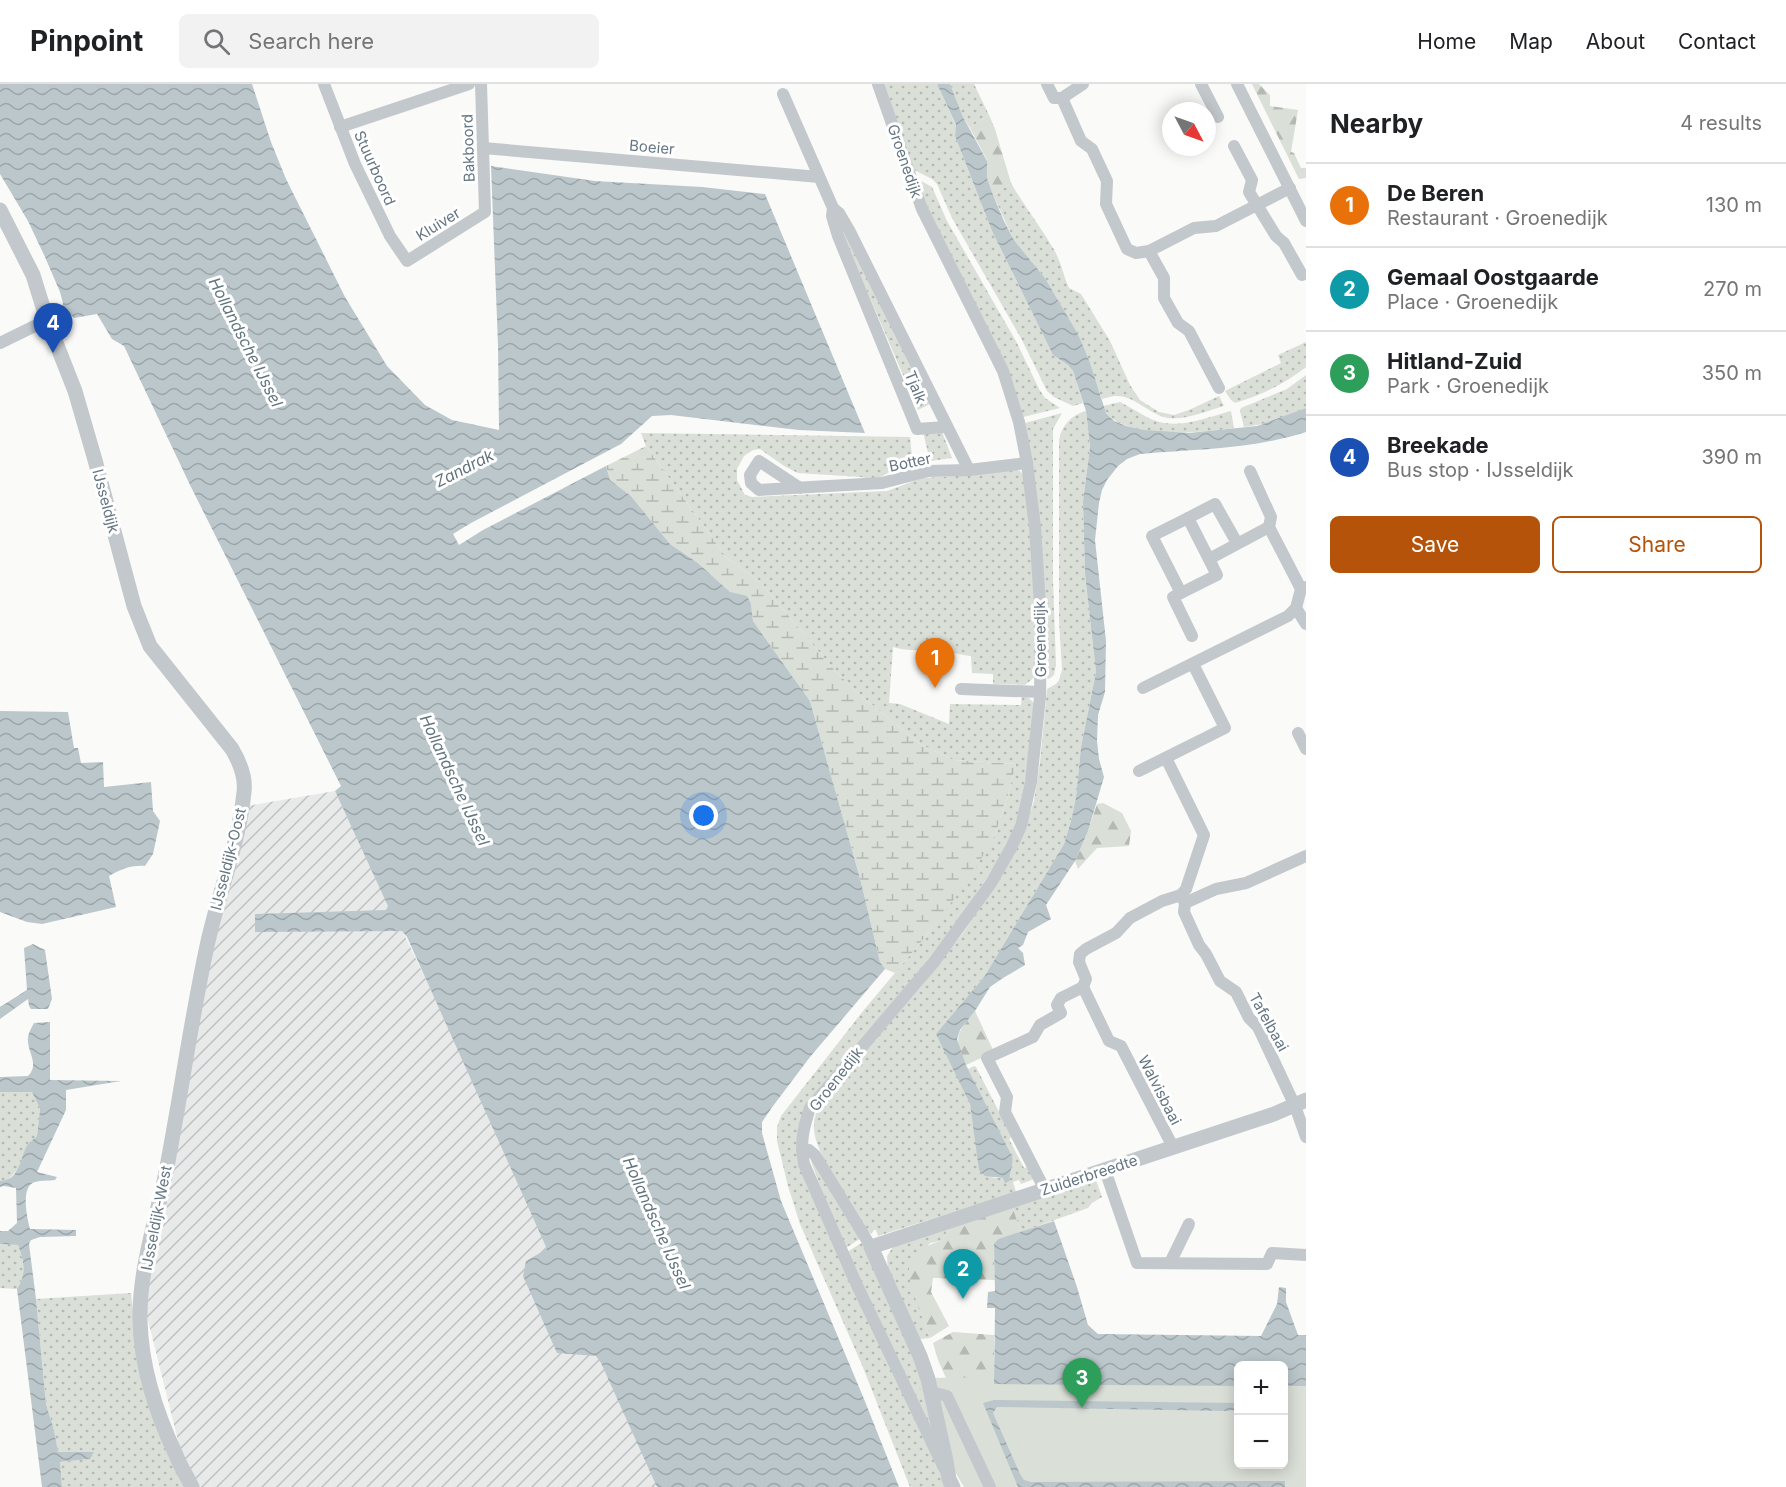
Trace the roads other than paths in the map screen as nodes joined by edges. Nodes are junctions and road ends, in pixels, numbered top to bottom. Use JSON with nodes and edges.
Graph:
{"nodes":[{"id":1,"x":324,"y":84,"type":"edge"},
{"id":2,"x":469,"y":84,"type":"edge"},
{"id":3,"x":481,"y":84,"type":"edge"},
{"id":4,"x":878,"y":84,"type":"edge"},
{"id":5,"x":1047,"y":84,"type":"edge"},
{"id":6,"x":1083,"y":84,"type":"edge"},
{"id":7,"x":1201,"y":84,"type":"edge"},
{"id":8,"x":1237,"y":84,"type":"edge"},
{"id":9,"x":783,"y":94,"type":"dead end"},
{"id":10,"x":1062,"y":98,"type":"junction"},
{"id":11,"x":1218,"y":117,"type":"dead end"},
{"id":12,"x":340,"y":127,"type":"junction"},
{"id":13,"x":1234,"y":146,"type":"dead end"},
{"id":14,"x":483,"y":148,"type":"junction"},
{"id":15,"x":819,"y":177,"type":"junction"},
{"id":16,"x":1290,"y":188,"type":"junction"},
{"id":17,"x":1257,"y":205,"type":"junction"},
{"id":18,"x":833,"y":208,"type":"junction"},
{"id":19,"x":0,"y":210,"type":"edge"},
{"id":20,"x":485,"y":212,"type":"joint"},
{"id":21,"x":1306,"y":221,"type":"edge"},
{"id":22,"x":1149,"y":251,"type":"junction"},
{"id":23,"x":407,"y":261,"type":"joint"},
{"id":24,"x":1302,"y":275,"type":"dead end"},
{"id":25,"x":47,"y":320,"type":"junction"},
{"id":26,"x":894,"y":321,"type":"junction"},
{"id":27,"x":877,"y":329,"type":"junction"},
{"id":28,"x":0,"y":343,"type":"edge"},
{"id":29,"x":1219,"y":388,"type":"dead end"},
{"id":30,"x":946,"y":428,"type":"junction"},
{"id":31,"x":1027,"y":463,"type":"junction"},
{"id":32,"x":969,"y":470,"type":"junction"},
{"id":33,"x":1250,"y":471,"type":"dead end"},
{"id":34,"x":800,"y":488,"type":"dead end"},
{"id":35,"x":1188,"y":518,"type":"junction"},
{"id":36,"x":1269,"y":527,"type":"junction"},
{"id":37,"x":1237,"y":543,"type":"junction"},
{"id":38,"x":1209,"y":559,"type":"junction"},
{"id":39,"x":1304,"y":588,"type":"edge"},
{"id":40,"x":1181,"y":593,"type":"junction"},
{"id":41,"x":1296,"y":608,"type":"junction"},
{"id":42,"x":1306,"y":624,"type":"edge"},
{"id":43,"x":1192,"y":636,"type":"dead end"},
{"id":44,"x":1193,"y":664,"type":"junction"},
{"id":45,"x":1143,"y":688,"type":"dead end"},
{"id":46,"x":961,"y":689,"type":"dead end"},
{"id":47,"x":1041,"y":692,"type":"junction"},
{"id":48,"x":1298,"y":732,"type":"dead end"},
{"id":49,"x":1306,"y":749,"type":"edge"},
{"id":50,"x":1166,"y":758,"type":"junction"},
{"id":51,"x":1139,"y":771,"type":"dead end"},
{"id":52,"x":243,"y":774,"type":"joint"},
{"id":53,"x":1306,"y":856,"type":"edge"},
{"id":54,"x":1183,"y":899,"type":"junction"},
{"id":55,"x":207,"y":943,"type":"joint"},
{"id":56,"x":1083,"y":987,"type":"junction"},
{"id":57,"x":1300,"y":1103,"type":"edge"},
{"id":58,"x":1306,"y":1137,"type":"edge"},
{"id":59,"x":1173,"y":1148,"type":"junction"},
{"id":60,"x":802,"y":1150,"type":"junction"},
{"id":61,"x":1105,"y":1170,"type":"junction"},
{"id":62,"x":1045,"y":1190,"type":"junction"},
{"id":63,"x":1189,"y":1224,"type":"dead end"},
{"id":64,"x":871,"y":1246,"type":"junction"},
{"id":65,"x":1306,"y":1255,"type":"edge"},
{"id":66,"x":1170,"y":1263,"type":"junction"},
{"id":67,"x":931,"y":1392,"type":"junction"},
{"id":68,"x":951,"y":1483,"type":"edge"},
{"id":69,"x":989,"y":1486,"type":"edge"},
{"id":70,"x":192,"y":1487,"type":"edge"}],
"edges":[{"from":1,"to":12,"type":"street","name":"Stuurboord"},
{"from":2,"to":12,"type":"street"},
{"from":3,"to":14,"type":"street","name":"Bakboord"},
{"from":4,"to":31,"type":"street","name":"Groenedijk"},
{"from":5,"to":10,"type":"street"},
{"from":6,"to":10,"type":"street"},
{"from":7,"to":11,"type":"street"},
{"from":8,"to":16,"type":"street"},
{"from":9,"to":15,"type":"street","name":"Tjalk"},
{"from":10,"to":22,"type":"street"},
{"from":12,"to":23,"type":"street","name":"Stuurboord"},
{"from":13,"to":17,"type":"street"},
{"from":14,"to":15,"type":"street","name":"Boeier"},
{"from":14,"to":20,"type":"street","name":"Bakboord"},
{"from":15,"to":18,"type":"street","name":"Tjalk"},
{"from":16,"to":17,"type":"street"},
{"from":16,"to":21,"type":"street"},
{"from":17,"to":22,"type":"street"},
{"from":17,"to":24,"type":"street"},
{"from":18,"to":26,"type":"street","name":"Tjalk"},
{"from":18,"to":27,"type":"street","name":"Tjalk"},
{"from":19,"to":25,"type":"street","name":"IJsseldijk"},
{"from":20,"to":23,"type":"street","name":"Kluiver"},
{"from":22,"to":29,"type":"street"},
{"from":25,"to":28,"type":"street"},
{"from":25,"to":52,"type":"street","name":"IJsseldijk"},
{"from":26,"to":27,"type":"street"},
{"from":26,"to":30,"type":"street","name":"Tjalk"},
{"from":27,"to":30,"type":"street","name":"Tjalk"},
{"from":30,"to":32,"type":"street","name":"Tjalk"},
{"from":31,"to":32,"type":"street","name":"Botter"},
{"from":31,"to":47,"type":"street","name":"Groenedijk"},
{"from":32,"to":34,"type":"street","name":"Botter"},
{"from":33,"to":36,"type":"street"},
{"from":35,"to":37,"type":"street"},
{"from":35,"to":38,"type":"street"},
{"from":35,"to":40,"type":"street"},
{"from":36,"to":37,"type":"street"},
{"from":36,"to":39,"type":"street"},
{"from":37,"to":38,"type":"street"},
{"from":38,"to":40,"type":"street"},
{"from":39,"to":41,"type":"street"},
{"from":40,"to":43,"type":"street"},
{"from":41,"to":42,"type":"street"},
{"from":41,"to":44,"type":"street"},
{"from":44,"to":45,"type":"street"},
{"from":44,"to":50,"type":"street"},
{"from":46,"to":47,"type":"street"},
{"from":47,"to":60,"type":"street","name":"Groenedijk"},
{"from":48,"to":49,"type":"street"},
{"from":50,"to":51,"type":"street"},
{"from":50,"to":54,"type":"street"},
{"from":52,"to":55,"type":"street","name":"IJsseldijk-Oost"},
{"from":53,"to":54,"type":"street"},
{"from":54,"to":56,"type":"street","name":"Walvisbaai"},
{"from":54,"to":57,"type":"street","name":"Tafelbaai"},
{"from":55,"to":70,"type":"street","name":"IJsseldijk-West"},
{"from":56,"to":59,"type":"street","name":"Walvisbaai"},
{"from":56,"to":62,"type":"street"},
{"from":57,"to":58,"type":"street","name":"Tafelbaai"},
{"from":57,"to":59,"type":"street","name":"Zuiderbreedte"},
{"from":59,"to":61,"type":"street","name":"Zuiderbreedte"},
{"from":60,"to":64,"type":"street","name":"Groenedijk"},
{"from":60,"to":68,"type":"street","name":"Groenedijk"},
{"from":61,"to":62,"type":"street","name":"Zuiderbreedte"},
{"from":61,"to":66,"type":"street"},
{"from":62,"to":64,"type":"street","name":"Zuiderbreedte"},
{"from":63,"to":66,"type":"street"},
{"from":64,"to":67,"type":"street","name":"Groenedijk"},
{"from":65,"to":66,"type":"street"},
{"from":67,"to":68,"type":"street","name":"Groenedijk"},
{"from":67,"to":69,"type":"street"}]}
